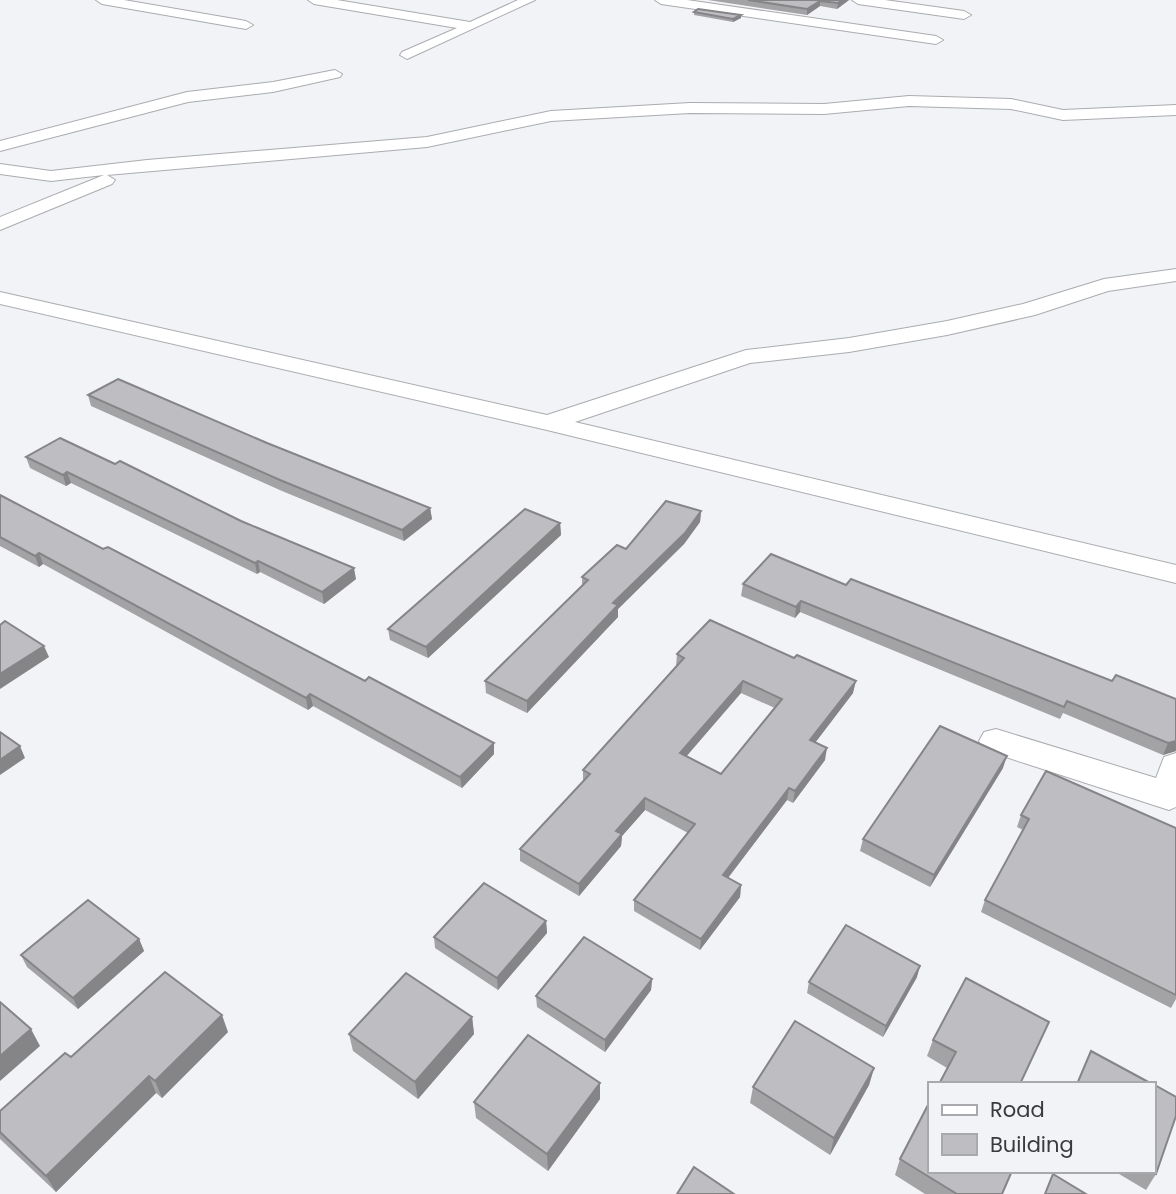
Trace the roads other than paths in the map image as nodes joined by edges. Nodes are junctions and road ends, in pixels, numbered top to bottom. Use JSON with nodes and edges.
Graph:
{"nodes":[{"id":1,"x":102,"y":0,"type":"edge"},
{"id":2,"x":131,"y":0,"type":"edge"},
{"id":3,"x":314,"y":0,"type":"edge"},
{"id":4,"x":489,"y":0,"type":"edge"},
{"id":5,"x":662,"y":0,"type":"edge"},
{"id":6,"x":858,"y":0,"type":"edge"},
{"id":7,"x":523,"y":3,"type":"edge"},
{"id":8,"x":964,"y":15,"type":"dead end"},
{"id":9,"x":471,"y":26,"type":"junction"},
{"id":10,"x":936,"y":40,"type":"dead end"},
{"id":11,"x":407,"y":55,"type":"dead end"},
{"id":12,"x":335,"y":74,"type":"dead end"},
{"id":13,"x":1176,"y":110,"type":"edge"},
{"id":14,"x":0,"y":146,"type":"edge"},
{"id":15,"x":136,"y":168,"type":"junction"},
{"id":16,"x":0,"y":169,"type":"edge"},
{"id":17,"x":0,"y":224,"type":"edge"},
{"id":18,"x":1176,"y":275,"type":"edge"},
{"id":19,"x":0,"y":298,"type":"edge"},
{"id":20,"x":547,"y":424,"type":"junction"},
{"id":21,"x":1176,"y":575,"type":"edge"},
{"id":22,"x":996,"y":741,"type":"dead end"},
{"id":23,"x":1176,"y":766,"type":"edge"}],
"edges":[{"from":1,"to":2,"type":"street"},
{"from":3,"to":9,"type":"street"},
{"from":4,"to":7,"type":"street"},
{"from":5,"to":10,"type":"street"},
{"from":6,"to":8,"type":"street"},
{"from":7,"to":9,"type":"street"},
{"from":9,"to":11,"type":"street"},
{"from":12,"to":14,"type":"street"},
{"from":13,"to":15,"type":"street"},
{"from":15,"to":16,"type":"street"},
{"from":15,"to":17,"type":"street"},
{"from":18,"to":20,"type":"street"},
{"from":19,"to":20,"type":"street"},
{"from":20,"to":21,"type":"street"},
{"from":22,"to":23,"type":"street"}]}
